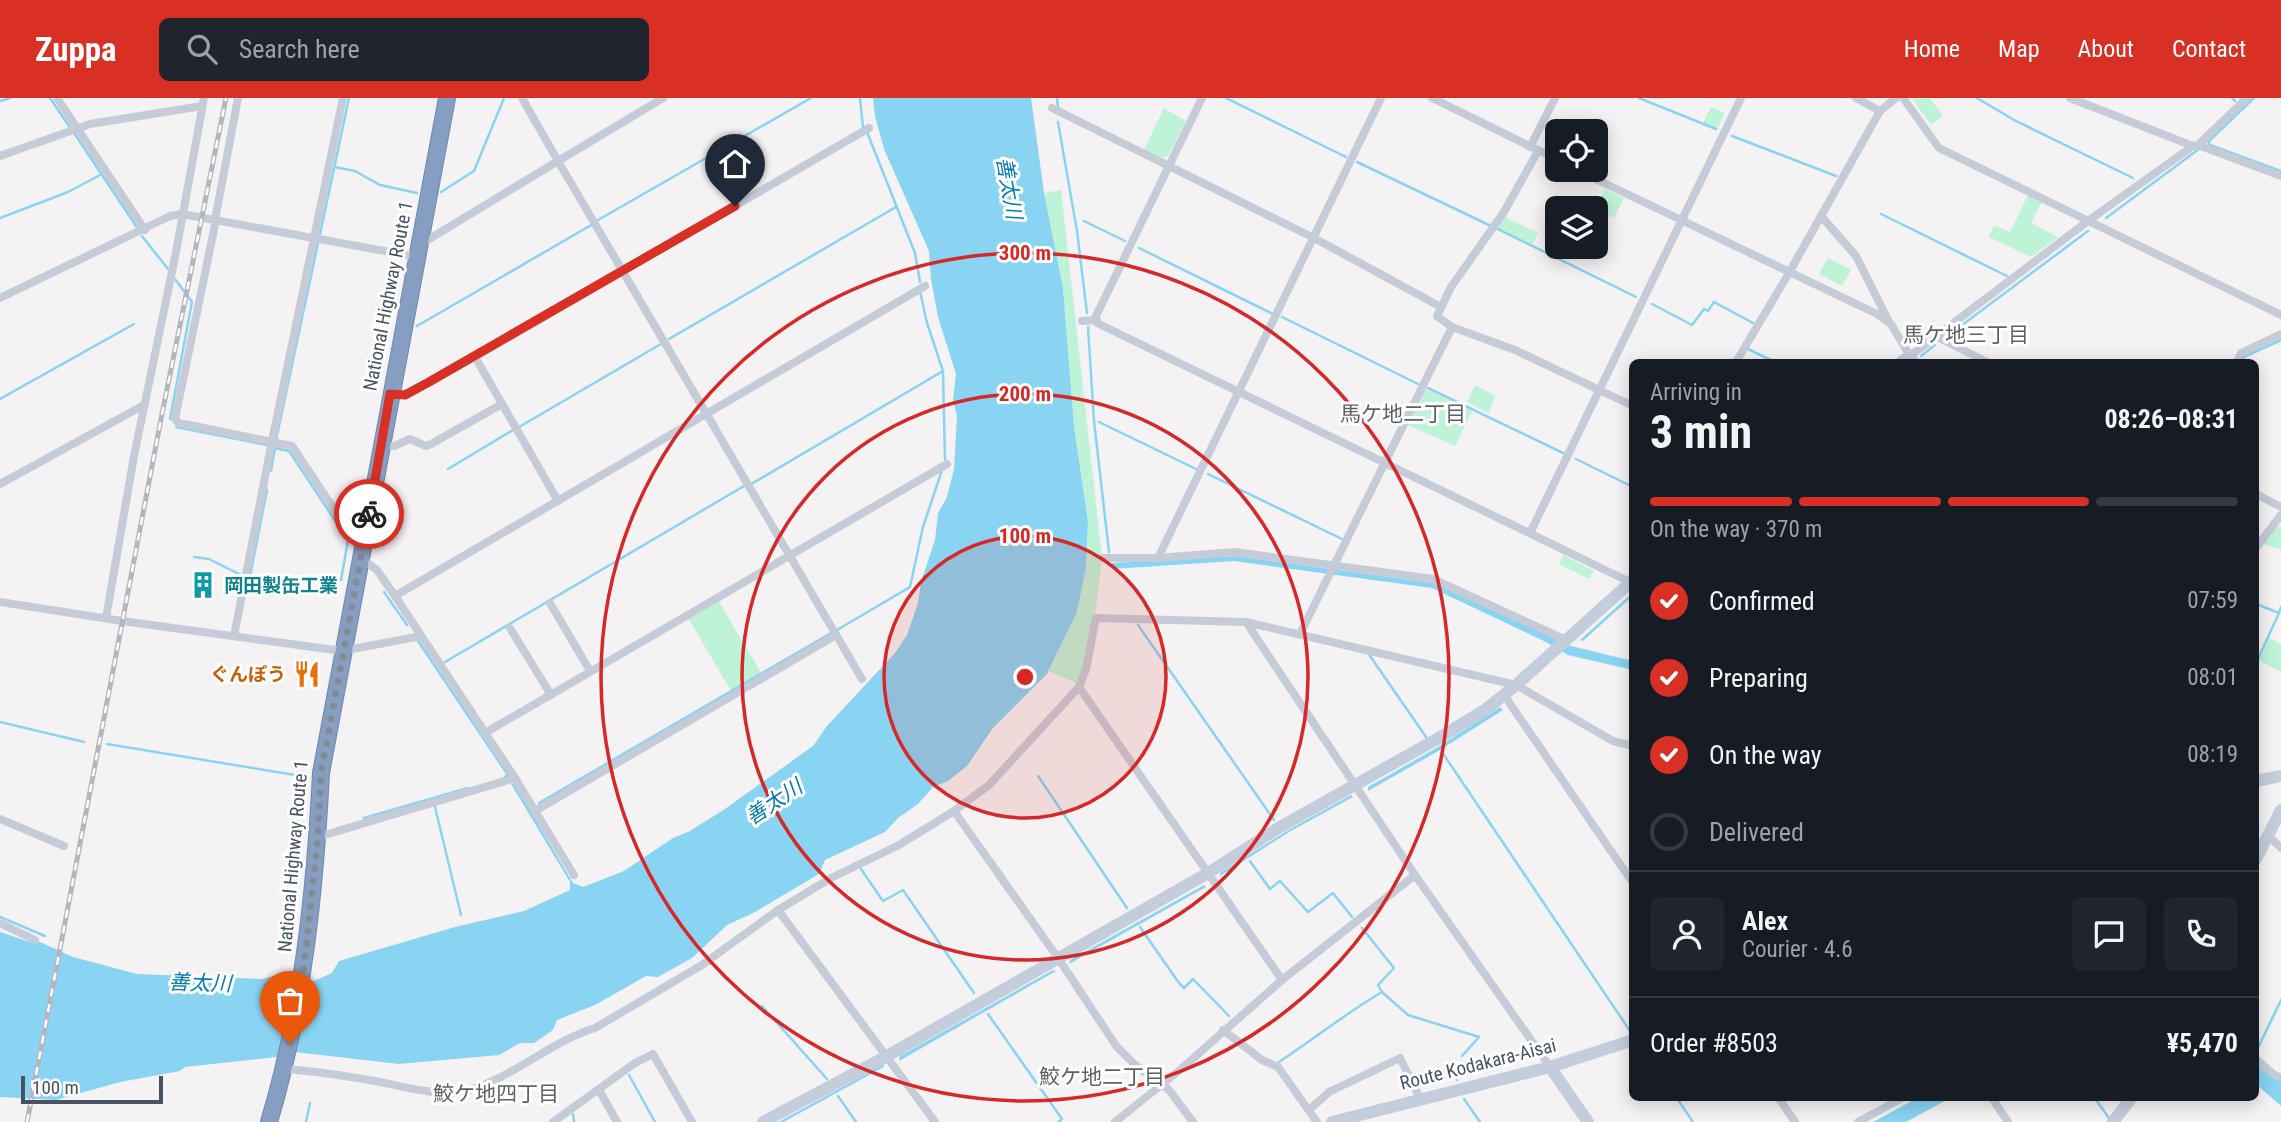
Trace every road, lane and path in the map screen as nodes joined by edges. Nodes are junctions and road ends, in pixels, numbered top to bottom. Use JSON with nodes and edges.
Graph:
{"nodes":[{"id":1,"x":57,"y":98,"type":"edge"},
{"id":2,"x":238,"y":98,"type":"edge"},
{"id":3,"x":343,"y":98,"type":"edge"},
{"id":4,"x":447,"y":98,"type":"edge"},
{"id":5,"x":522,"y":98,"type":"edge"},
{"id":6,"x":663,"y":98,"type":"edge"},
{"id":7,"x":1202,"y":98,"type":"edge"},
{"id":8,"x":1381,"y":98,"type":"edge"},
{"id":9,"x":1432,"y":98,"type":"edge"},
{"id":10,"x":1555,"y":98,"type":"edge"},
{"id":11,"x":1741,"y":98,"type":"edge"},
{"id":12,"x":1856,"y":98,"type":"edge"},
{"id":13,"x":1896,"y":98,"type":"edge"},
{"id":14,"x":1903,"y":98,"type":"edge"},
{"id":15,"x":2247,"y":98,"type":"edge"},
{"id":16,"x":2075,"y":99,"type":"edge"},
{"id":17,"x":203,"y":102,"type":"edge"},
{"id":18,"x":1052,"y":108,"type":"dead end"},
{"id":19,"x":1880,"y":111,"type":"junction"},
{"id":20,"x":78,"y":127,"type":"junction"},
{"id":21,"x":869,"y":128,"type":"dead end"},
{"id":22,"x":2195,"y":145,"type":"junction"},
{"id":23,"x":1534,"y":149,"type":"junction"},
{"id":24,"x":1545,"y":154,"type":"edge"},
{"id":25,"x":0,"y":156,"type":"edge"},
{"id":26,"x":558,"y":161,"type":"junction"},
{"id":27,"x":1169,"y":167,"type":"junction"},
{"id":28,"x":2281,"y":176,"type":"edge"},
{"id":29,"x":1602,"y":182,"type":"edge"},
{"id":30,"x":182,"y":214,"type":"junction"},
{"id":31,"x":1821,"y":215,"type":"junction"},
{"id":32,"x":216,"y":220,"type":"junction"},
{"id":33,"x":1682,"y":221,"type":"junction"},
{"id":34,"x":2088,"y":221,"type":"junction"},
{"id":35,"x":145,"y":230,"type":"junction"},
{"id":36,"x":313,"y":238,"type":"junction"},
{"id":37,"x":1314,"y":238,"type":"junction"},
{"id":38,"x":418,"y":251,"type":"junction"},
{"id":39,"x":623,"y":271,"type":"junction"},
{"id":40,"x":1789,"y":273,"type":"junction"},
{"id":41,"x":925,"y":286,"type":"dead end"},
{"id":42,"x":0,"y":298,"type":"edge"},
{"id":43,"x":1441,"y":307,"type":"junction"},
{"id":44,"x":2281,"y":315,"type":"edge"},
{"id":45,"x":1097,"y":320,"type":"junction"},
{"id":46,"x":1082,"y":321,"type":"dead end"},
{"id":47,"x":1891,"y":324,"type":"junction"},
{"id":48,"x":1452,"y":327,"type":"junction"},
{"id":49,"x":2281,"y":334,"type":"edge"},
{"id":50,"x":1936,"y":336,"type":"junction"},
{"id":51,"x":475,"y":357,"type":"junction"},
{"id":52,"x":1738,"y":359,"type":"edge"},
{"id":53,"x":1908,"y":359,"type":"edge"},
{"id":54,"x":1909,"y":359,"type":"edge"},
{"id":55,"x":1981,"y":359,"type":"edge"},
{"id":56,"x":2238,"y":359,"type":"edge"},
{"id":57,"x":1600,"y":390,"type":"junction"},
{"id":58,"x":1239,"y":393,"type":"junction"},
{"id":59,"x":390,"y":394,"type":"junction"},
{"id":60,"x":502,"y":404,"type":"junction"},
{"id":61,"x":1629,"y":404,"type":"edge"},
{"id":62,"x":144,"y":405,"type":"junction"},
{"id":63,"x":706,"y":413,"type":"junction"},
{"id":64,"x":272,"y":441,"type":"junction"},
{"id":65,"x":381,"y":446,"type":"junction"},
{"id":66,"x":1385,"y":463,"type":"junction"},
{"id":67,"x":947,"y":464,"type":"dead end"},
{"id":68,"x":0,"y":484,"type":"edge"},
{"id":69,"x":2259,"y":496,"type":"edge"},
{"id":70,"x":558,"y":501,"type":"junction"},
{"id":71,"x":2281,"y":507,"type":"edge"},
{"id":72,"x":2281,"y":515,"type":"edge"},
{"id":73,"x":1530,"y":533,"type":"junction"},
{"id":74,"x":365,"y":536,"type":"junction"},
{"id":75,"x":2259,"y":544,"type":"edge"},
{"id":76,"x":788,"y":555,"type":"junction"},
{"id":77,"x":360,"y":558,"type":"junction"},
{"id":78,"x":1103,"y":558,"type":"dead end"},
{"id":79,"x":1158,"y":558,"type":"junction"},
{"id":80,"x":1334,"y":567,"type":"junction"},
{"id":81,"x":1629,"y":581,"type":"edge"},
{"id":82,"x":1629,"y":585,"type":"edge"},
{"id":83,"x":395,"y":596,"type":"junction"},
{"id":84,"x":0,"y":602,"type":"edge"},
{"id":85,"x":550,"y":603,"type":"dead end"},
{"id":86,"x":106,"y":618,"type":"junction"},
{"id":87,"x":1246,"y":622,"type":"junction"},
{"id":88,"x":510,"y":628,"type":"dead end"},
{"id":89,"x":1300,"y":634,"type":"junction"},
{"id":90,"x":836,"y":635,"type":"junction"},
{"id":91,"x":234,"y":636,"type":"junction"},
{"id":92,"x":421,"y":636,"type":"junction"},
{"id":93,"x":1566,"y":640,"type":"junction"},
{"id":94,"x":342,"y":652,"type":"junction"},
{"id":95,"x":590,"y":671,"type":"junction"},
{"id":96,"x":862,"y":679,"type":"dead end"},
{"id":97,"x":1516,"y":685,"type":"junction"},
{"id":98,"x":1079,"y":687,"type":"junction"},
{"id":99,"x":551,"y":695,"type":"junction"},
{"id":100,"x":1504,"y":695,"type":"junction"},
{"id":101,"x":485,"y":733,"type":"junction"},
{"id":102,"x":1629,"y":745,"type":"edge"},
{"id":103,"x":2281,"y":776,"type":"edge"},
{"id":104,"x":515,"y":778,"type":"junction"},
{"id":105,"x":2259,"y":780,"type":"edge"},
{"id":106,"x":1356,"y":785,"type":"junction"},
{"id":107,"x":2281,"y":810,"type":"edge"},
{"id":108,"x":535,"y":811,"type":"junction"},
{"id":109,"x":954,"y":811,"type":"junction"},
{"id":110,"x":0,"y":819,"type":"edge"},
{"id":111,"x":2268,"y":835,"type":"junction"},
{"id":112,"x":318,"y":837,"type":"junction"},
{"id":113,"x":64,"y":846,"type":"dead end"},
{"id":114,"x":2281,"y":848,"type":"edge"},
{"id":115,"x":2259,"y":853,"type":"edge"},
{"id":116,"x":1208,"y":873,"type":"junction"},
{"id":117,"x":1415,"y":874,"type":"junction"},
{"id":118,"x":574,"y":875,"type":"dead end"},
{"id":119,"x":1629,"y":877,"type":"edge"},
{"id":120,"x":778,"y":910,"type":"junction"},
{"id":121,"x":0,"y":923,"type":"edge"},
{"id":122,"x":35,"y":940,"type":"dead end"},
{"id":123,"x":1058,"y":958,"type":"junction"},
{"id":124,"x":1282,"y":980,"type":"junction"},
{"id":125,"x":1223,"y":1030,"type":"junction"},
{"id":126,"x":1629,"y":1041,"type":"edge"},
{"id":127,"x":887,"y":1056,"type":"junction"},
{"id":128,"x":2259,"y":1061,"type":"edge"},
{"id":129,"x":1550,"y":1067,"type":"junction"},
{"id":130,"x":285,"y":1069,"type":"junction"},
{"id":131,"x":2281,"y":1078,"type":"edge"},
{"id":132,"x":1162,"y":1086,"type":"junction"},
{"id":133,"x":599,"y":1090,"type":"junction"},
{"id":134,"x":1420,"y":1098,"type":"junction"},
{"id":135,"x":1781,"y":1101,"type":"edge"},
{"id":136,"x":1897,"y":1101,"type":"edge"},
{"id":137,"x":1994,"y":1101,"type":"edge"},
{"id":138,"x":2129,"y":1101,"type":"edge"},
{"id":139,"x":1309,"y":1110,"type":"junction"},
{"id":140,"x":1373,"y":1110,"type":"junction"},
{"id":141,"x":269,"y":1122,"type":"edge"},
{"id":142,"x":553,"y":1122,"type":"edge"},
{"id":143,"x":617,"y":1122,"type":"edge"},
{"id":144,"x":692,"y":1122,"type":"edge"},
{"id":145,"x":763,"y":1122,"type":"edge"},
{"id":146,"x":935,"y":1122,"type":"edge"},
{"id":147,"x":1115,"y":1122,"type":"edge"},
{"id":148,"x":1193,"y":1122,"type":"edge"},
{"id":149,"x":1317,"y":1122,"type":"edge"},
{"id":150,"x":1332,"y":1122,"type":"edge"},
{"id":151,"x":1380,"y":1122,"type":"edge"},
{"id":152,"x":1588,"y":1122,"type":"edge"},
{"id":153,"x":1795,"y":1122,"type":"edge"},
{"id":154,"x":1858,"y":1122,"type":"edge"},
{"id":155,"x":2008,"y":1122,"type":"edge"},
{"id":156,"x":2113,"y":1122,"type":"edge"}],
"edges":[{"from":1,"to":20,"type":"street"},
{"from":2,"to":32,"type":"street"},
{"from":3,"to":36,"type":"street"},
{"from":4,"to":38,"type":"highway","name":"National Highway Route 1"},
{"from":5,"to":26,"type":"street"},
{"from":6,"to":26,"type":"street"},
{"from":7,"to":27,"type":"street"},
{"from":8,"to":37,"type":"street"},
{"from":9,"to":23,"type":"street"},
{"from":10,"to":23,"type":"street"},
{"from":11,"to":33,"type":"street"},
{"from":12,"to":19,"type":"street"},
{"from":13,"to":19,"type":"street"},
{"from":14,"to":34,"type":"street"},
{"from":15,"to":22,"type":"street"},
{"from":16,"to":22,"type":"street"},
{"from":17,"to":20,"type":"street"},
{"from":17,"to":30,"type":"street"},
{"from":18,"to":27,"type":"street"},
{"from":19,"to":31,"type":"street"},
{"from":20,"to":25,"type":"street"},
{"from":20,"to":35,"type":"street"},
{"from":21,"to":39,"type":"street"},
{"from":22,"to":28,"type":"street"},
{"from":22,"to":34,"type":"street"},
{"from":23,"to":24,"type":"street"},
{"from":23,"to":43,"type":"street"},
{"from":26,"to":38,"type":"street"},
{"from":26,"to":39,"type":"street"},
{"from":27,"to":37,"type":"street"},
{"from":27,"to":45,"type":"street"},
{"from":29,"to":33,"type":"street"},
{"from":30,"to":32,"type":"street"},
{"from":30,"to":35,"type":"street"},
{"from":30,"to":62,"type":"street"},
{"from":31,"to":40,"type":"street"},
{"from":31,"to":47,"type":"street"},
{"from":32,"to":36,"type":"street"},
{"from":32,"to":64,"type":"street"},
{"from":33,"to":40,"type":"street"},
{"from":33,"to":57,"type":"street"},
{"from":34,"to":44,"type":"street"},
{"from":34,"to":50,"type":"street"},
{"from":35,"to":42,"type":"street"},
{"from":36,"to":38,"type":"street"},
{"from":36,"to":64,"type":"street"},
{"from":37,"to":43,"type":"street"},
{"from":37,"to":58,"type":"street"},
{"from":38,"to":59,"type":"highway","name":"National Highway Route 1"},
{"from":39,"to":51,"type":"street"},
{"from":39,"to":63,"type":"street"},
{"from":40,"to":47,"type":"street"},
{"from":40,"to":52,"type":"street"},
{"from":41,"to":63,"type":"street"},
{"from":43,"to":48,"type":"street"},
{"from":45,"to":46,"type":"street"},
{"from":45,"to":58,"type":"street"},
{"from":47,"to":53,"type":"street"},
{"from":48,"to":57,"type":"street"},
{"from":48,"to":66,"type":"street"},
{"from":49,"to":56,"type":"street"},
{"from":50,"to":54,"type":"street"},
{"from":50,"to":55,"type":"street"},
{"from":51,"to":59,"type":"street"},
{"from":51,"to":60,"type":"street"},
{"from":57,"to":61,"type":"street"},
{"from":57,"to":73,"type":"street"},
{"from":58,"to":66,"type":"street"},
{"from":58,"to":79,"type":"street"},
{"from":59,"to":65,"type":"highway","name":"National Highway Route 1"},
{"from":60,"to":65,"type":"street"},
{"from":60,"to":70,"type":"street"},
{"from":62,"to":68,"type":"street"},
{"from":62,"to":86,"type":"street"},
{"from":63,"to":70,"type":"street"},
{"from":63,"to":76,"type":"street"},
{"from":64,"to":74,"type":"street"},
{"from":64,"to":91,"type":"street"},
{"from":65,"to":74,"type":"highway","name":"National Highway Route 1"},
{"from":66,"to":73,"type":"street"},
{"from":66,"to":80,"type":"street"},
{"from":67,"to":76,"type":"street"},
{"from":69,"to":71,"type":"street"},
{"from":70,"to":83,"type":"street"},
{"from":72,"to":75,"type":"street"},
{"from":73,"to":81,"type":"street"},
{"from":74,"to":77,"type":"highway","name":"National Highway Route 1"},
{"from":76,"to":90,"type":"street"},
{"from":76,"to":95,"type":"street"},
{"from":77,"to":83,"type":"street"},
{"from":77,"to":94,"type":"highway","name":"National Highway Route 1"},
{"from":78,"to":79,"type":"street"},
{"from":79,"to":80,"type":"street"},
{"from":80,"to":89,"type":"street"},
{"from":80,"to":93,"type":"street"},
{"from":82,"to":93,"type":"street"},
{"from":83,"to":92,"type":"street"},
{"from":84,"to":86,"type":"street"},
{"from":85,"to":95,"type":"street"},
{"from":86,"to":91,"type":"street"},
{"from":87,"to":89,"type":"street"},
{"from":87,"to":98,"type":"street"},
{"from":87,"to":106,"type":"street"},
{"from":88,"to":99,"type":"street"},
{"from":89,"to":97,"type":"street"},
{"from":90,"to":96,"type":"street"},
{"from":90,"to":108,"type":"street"},
{"from":91,"to":94,"type":"street"},
{"from":92,"to":94,"type":"street"},
{"from":92,"to":101,"type":"street"},
{"from":93,"to":97,"type":"street"},
{"from":94,"to":112,"type":"highway","name":"National Highway Route 1"},
{"from":95,"to":99,"type":"street"},
{"from":97,"to":100,"type":"street"},
{"from":97,"to":102,"type":"street"},
{"from":98,"to":109,"type":"street"},
{"from":98,"to":116,"type":"street"},
{"from":99,"to":101,"type":"street"},
{"from":100,"to":106,"type":"street"},
{"from":100,"to":119,"type":"street"},
{"from":101,"to":104,"type":"street"},
{"from":103,"to":105,"type":"street"},
{"from":104,"to":108,"type":"street"},
{"from":104,"to":112,"type":"street"},
{"from":106,"to":116,"type":"street"},
{"from":106,"to":117,"type":"street"},
{"from":107,"to":111,"type":"street"},
{"from":108,"to":118,"type":"street"},
{"from":109,"to":120,"type":"street"},
{"from":109,"to":123,"type":"street"},
{"from":110,"to":113,"type":"street"},
{"from":111,"to":114,"type":"street"},
{"from":111,"to":115,"type":"street"},
{"from":112,"to":130,"type":"highway","name":"National Highway Route 1"},
{"from":116,"to":123,"type":"street"},
{"from":116,"to":124,"type":"street"},
{"from":117,"to":124,"type":"street"},
{"from":117,"to":129,"type":"street"},
{"from":120,"to":127,"type":"street"},
{"from":120,"to":130,"type":"street"},
{"from":121,"to":122,"type":"street"},
{"from":123,"to":127,"type":"street"},
{"from":123,"to":132,"type":"street"},
{"from":124,"to":125,"type":"street"},
{"from":125,"to":132,"type":"street"},
{"from":125,"to":139,"type":"street"},
{"from":126,"to":129,"type":"street","name":"Route Kodakara-Aisai"},
{"from":127,"to":145,"type":"street"},
{"from":127,"to":146,"type":"street"},
{"from":128,"to":131,"type":"street"},
{"from":129,"to":134,"type":"street","name":"Route Kodakara-Aisai"},
{"from":129,"to":152,"type":"street"},
{"from":130,"to":141,"type":"highway","name":"National Highway Route 1"},
{"from":132,"to":147,"type":"street"},
{"from":132,"to":148,"type":"street"},
{"from":133,"to":142,"type":"street"},
{"from":133,"to":143,"type":"street"},
{"from":133,"to":144,"type":"street"},
{"from":134,"to":139,"type":"street"},
{"from":134,"to":140,"type":"street","name":"Route Kodakara-Aisai"},
{"from":135,"to":153,"type":"street"},
{"from":136,"to":154,"type":"street"},
{"from":137,"to":155,"type":"street"},
{"from":138,"to":156,"type":"street"},
{"from":139,"to":149,"type":"street"},
{"from":140,"to":150,"type":"street","name":"Route Kodakara-Aisai"},
{"from":140,"to":151,"type":"street"}]}
